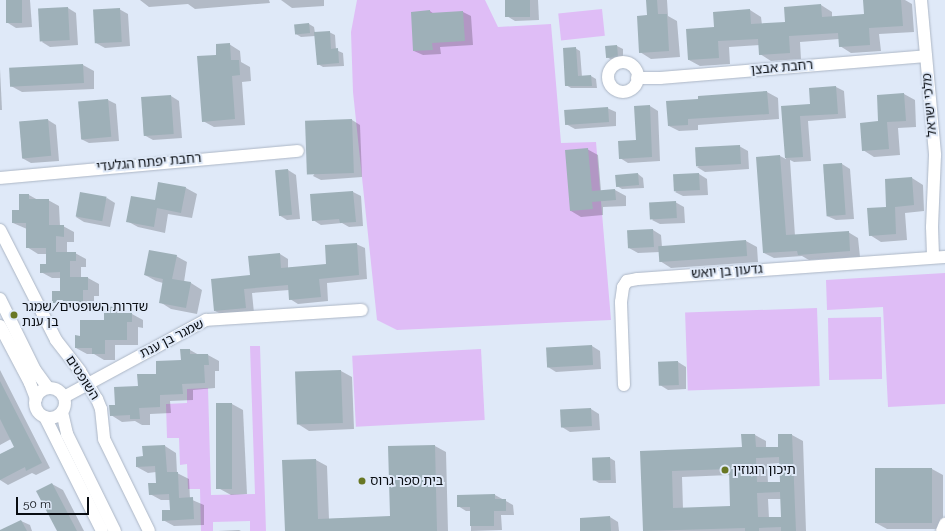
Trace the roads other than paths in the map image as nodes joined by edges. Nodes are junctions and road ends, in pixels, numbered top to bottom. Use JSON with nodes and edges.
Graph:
{"nodes":[{"id":1,"x":921,"y":0,"type":"edge"},
{"id":2,"x":926,"y":56,"type":"junction"},
{"id":3,"x":637,"y":78,"type":"dead end"},
{"id":4,"x":298,"y":151,"type":"dead end"},
{"id":5,"x":0,"y":178,"type":"edge"},
{"id":6,"x":0,"y":230,"type":"edge"},
{"id":7,"x":945,"y":256,"type":"edge"},
{"id":8,"x":933,"y":257,"type":"junction"},
{"id":9,"x":0,"y":300,"type":"edge"},
{"id":10,"x":362,"y":310,"type":"dead end"},
{"id":11,"x":0,"y":326,"type":"edge"},
{"id":12,"x":88,"y":383,"type":"junction"},
{"id":13,"x":624,"y":385,"type":"dead end"},
{"id":14,"x":48,"y":388,"type":"junction"},
{"id":15,"x":64,"y":397,"type":"junction"},
{"id":16,"x":36,"y":399,"type":"junction"},
{"id":17,"x":62,"y":412,"type":"junction"},
{"id":18,"x":45,"y":417,"type":"junction"},
{"id":19,"x":945,"y":524,"type":"edge"},
{"id":20,"x":102,"y":531,"type":"edge"},
{"id":21,"x":115,"y":531,"type":"edge"},
{"id":22,"x":149,"y":531,"type":"edge"},
{"id":23,"x":942,"y":531,"type":"edge"}],
"edges":[{"from":1,"to":2,"type":"street","name":"מלכי ישראל"},
{"from":2,"to":3,"type":"street","name":"רחבת אבצן"},
{"from":2,"to":8,"type":"street","name":"מלכי ישראל"},
{"from":4,"to":5,"type":"street","name":"רחבת יפתח הגלעדי"},
{"from":6,"to":12,"type":"street","name":"השופטים"},
{"from":7,"to":8,"type":"street"},
{"from":8,"to":13,"type":"street","name":"גדעון בן יואש"},
{"from":9,"to":14,"type":"street"},
{"from":10,"to":12,"type":"street","name":"שמגר בן ענת"},
{"from":11,"to":16,"type":"street"},
{"from":12,"to":15,"type":"street","name":"שמגר בן ענת"},
{"from":12,"to":22,"type":"street","name":"השופטים"},
{"from":14,"to":15,"type":"street"},
{"from":14,"to":16,"type":"street"},
{"from":15,"to":17,"type":"street"},
{"from":16,"to":18,"type":"street"},
{"from":17,"to":18,"type":"street"},
{"from":17,"to":21,"type":"street"},
{"from":18,"to":20,"type":"street"},
{"from":19,"to":23,"type":"street"}]}
